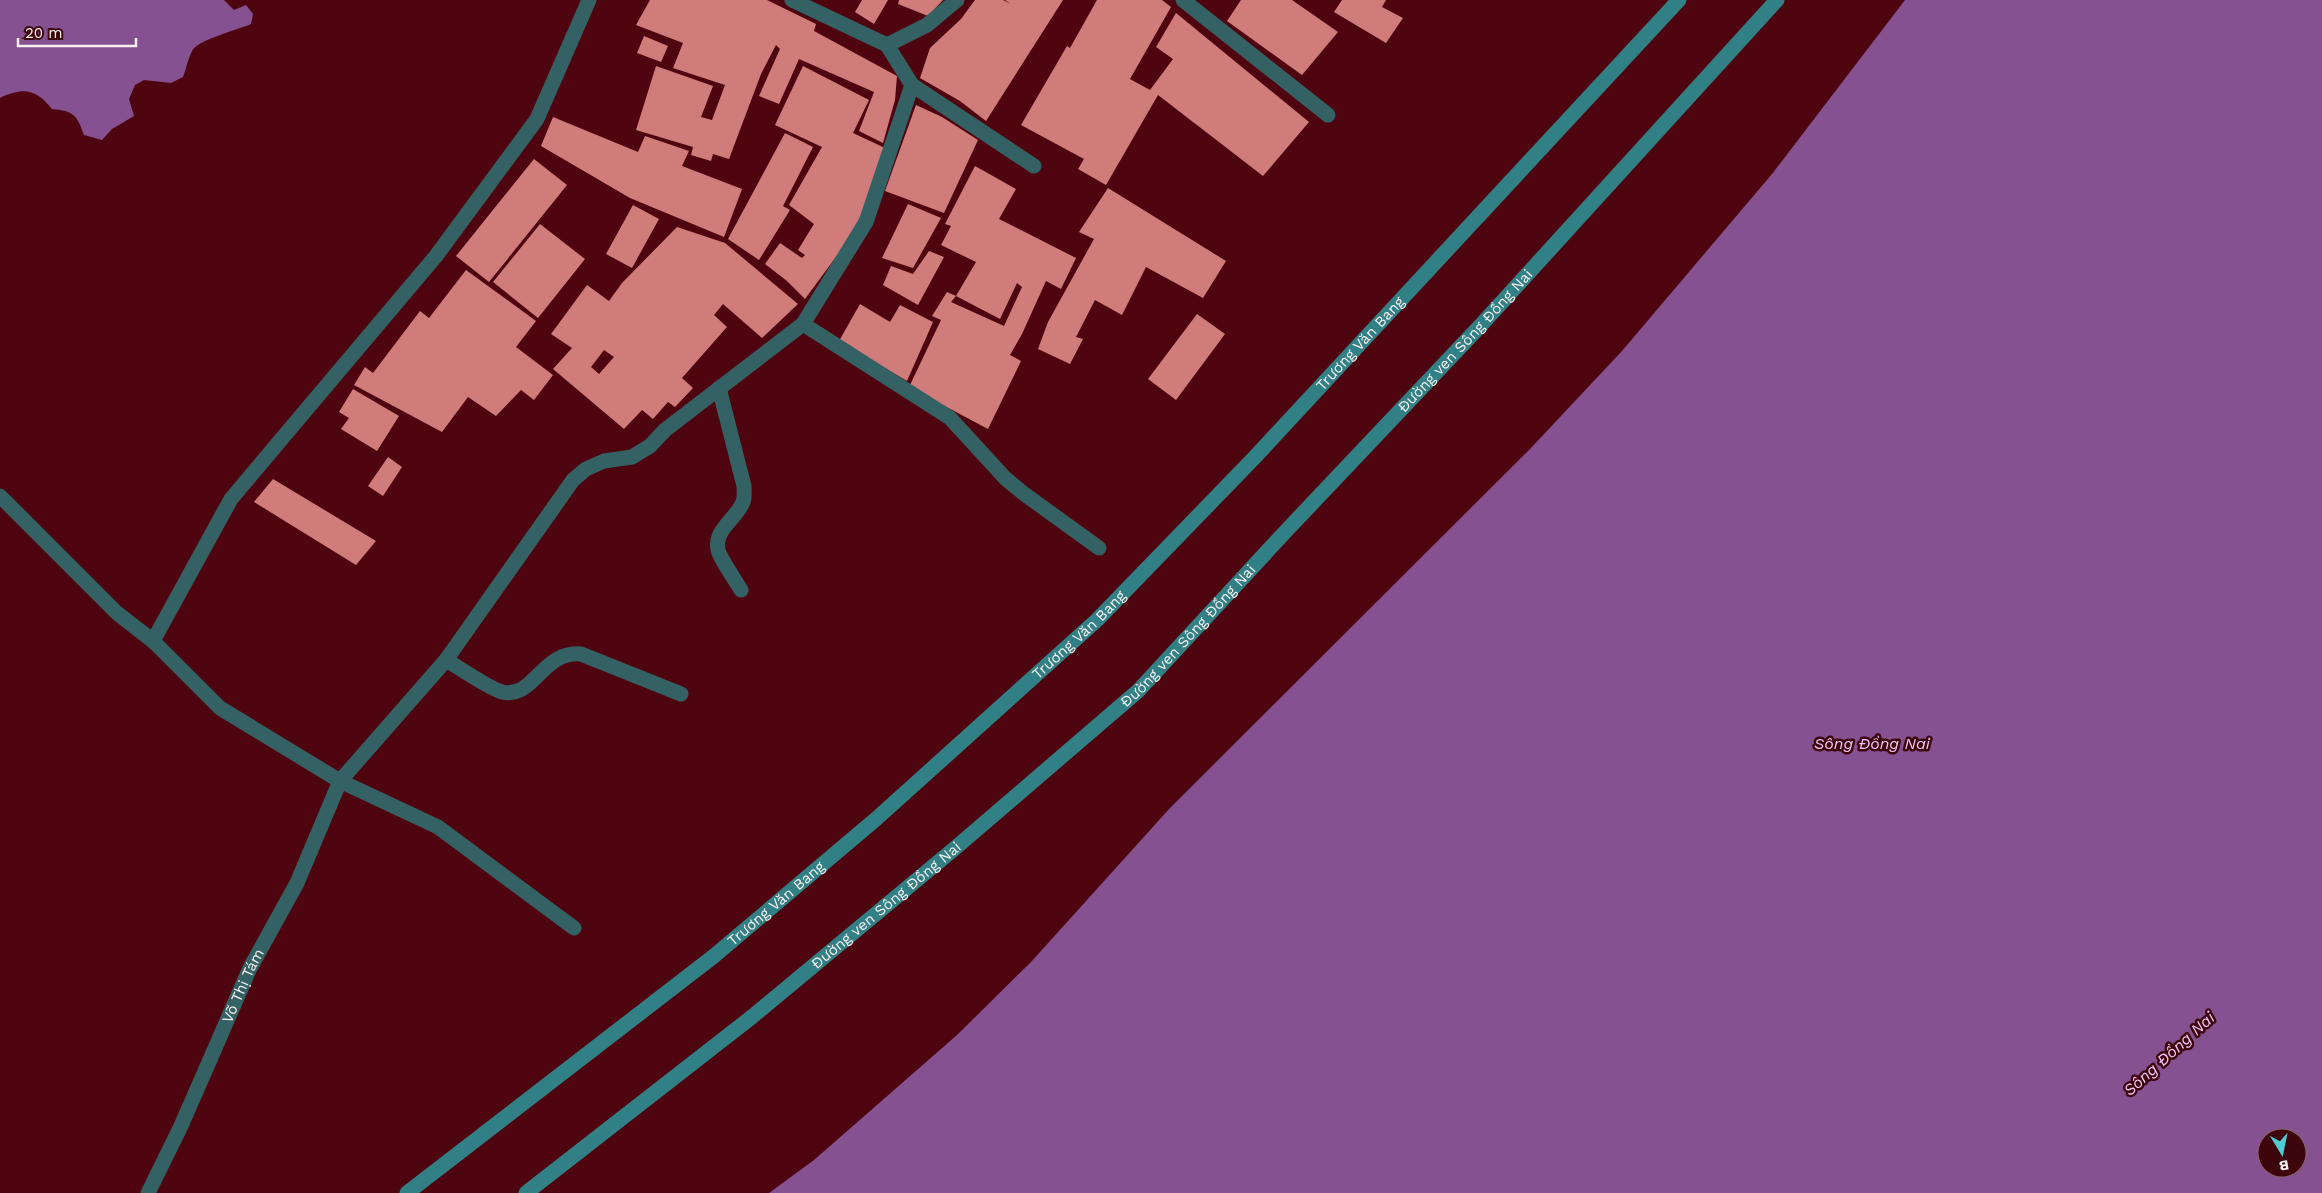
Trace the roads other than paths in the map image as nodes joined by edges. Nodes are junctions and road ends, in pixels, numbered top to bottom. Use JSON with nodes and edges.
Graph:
{"nodes":[{"id":1,"x":589,"y":0,"type":"edge"},
{"id":2,"x":792,"y":0,"type":"edge"},
{"id":3,"x":957,"y":0,"type":"edge"},
{"id":4,"x":1183,"y":0,"type":"edge"},
{"id":5,"x":1679,"y":0,"type":"edge"},
{"id":6,"x":1777,"y":0,"type":"edge"},
{"id":7,"x":887,"y":45,"type":"junction"},
{"id":8,"x":912,"y":86,"type":"junction"},
{"id":9,"x":1328,"y":115,"type":"dead end"},
{"id":10,"x":1034,"y":166,"type":"dead end"},
{"id":11,"x":803,"y":324,"type":"junction"},
{"id":12,"x":719,"y":388,"type":"junction"},
{"id":13,"x":0,"y":496,"type":"edge"},
{"id":14,"x":1099,"y":548,"type":"dead end"},
{"id":15,"x":741,"y":590,"type":"dead end"},
{"id":16,"x":153,"y":641,"type":"junction"},
{"id":17,"x":446,"y":660,"type":"junction"},
{"id":18,"x":681,"y":694,"type":"dead end"},
{"id":19,"x":340,"y":781,"type":"junction"},
{"id":20,"x":574,"y":928,"type":"dead end"},
{"id":21,"x":148,"y":1193,"type":"edge"},
{"id":22,"x":407,"y":1193,"type":"edge"},
{"id":23,"x":526,"y":1193,"type":"edge"}],
"edges":[{"from":1,"to":16,"type":"street"},
{"from":2,"to":7,"type":"street"},
{"from":3,"to":7,"type":"street"},
{"from":4,"to":9,"type":"street"},
{"from":5,"to":22,"type":"main road","name":"Trương Văn Bang"},
{"from":6,"to":23,"type":"main road","name":"Đường ven Sông Đồng Nai"},
{"from":7,"to":8,"type":"street"},
{"from":8,"to":10,"type":"street"},
{"from":8,"to":11,"type":"street"},
{"from":11,"to":12,"type":"street","name":"Võ Thị Tám"},
{"from":11,"to":14,"type":"street"},
{"from":12,"to":15,"type":"street"},
{"from":12,"to":17,"type":"street","name":"Võ Thị Tám"},
{"from":13,"to":16,"type":"street"},
{"from":16,"to":19,"type":"street"},
{"from":17,"to":18,"type":"street"},
{"from":17,"to":19,"type":"street","name":"Võ Thị Tám"},
{"from":19,"to":20,"type":"street"},
{"from":19,"to":21,"type":"street","name":"Võ Thị Tám"}]}
